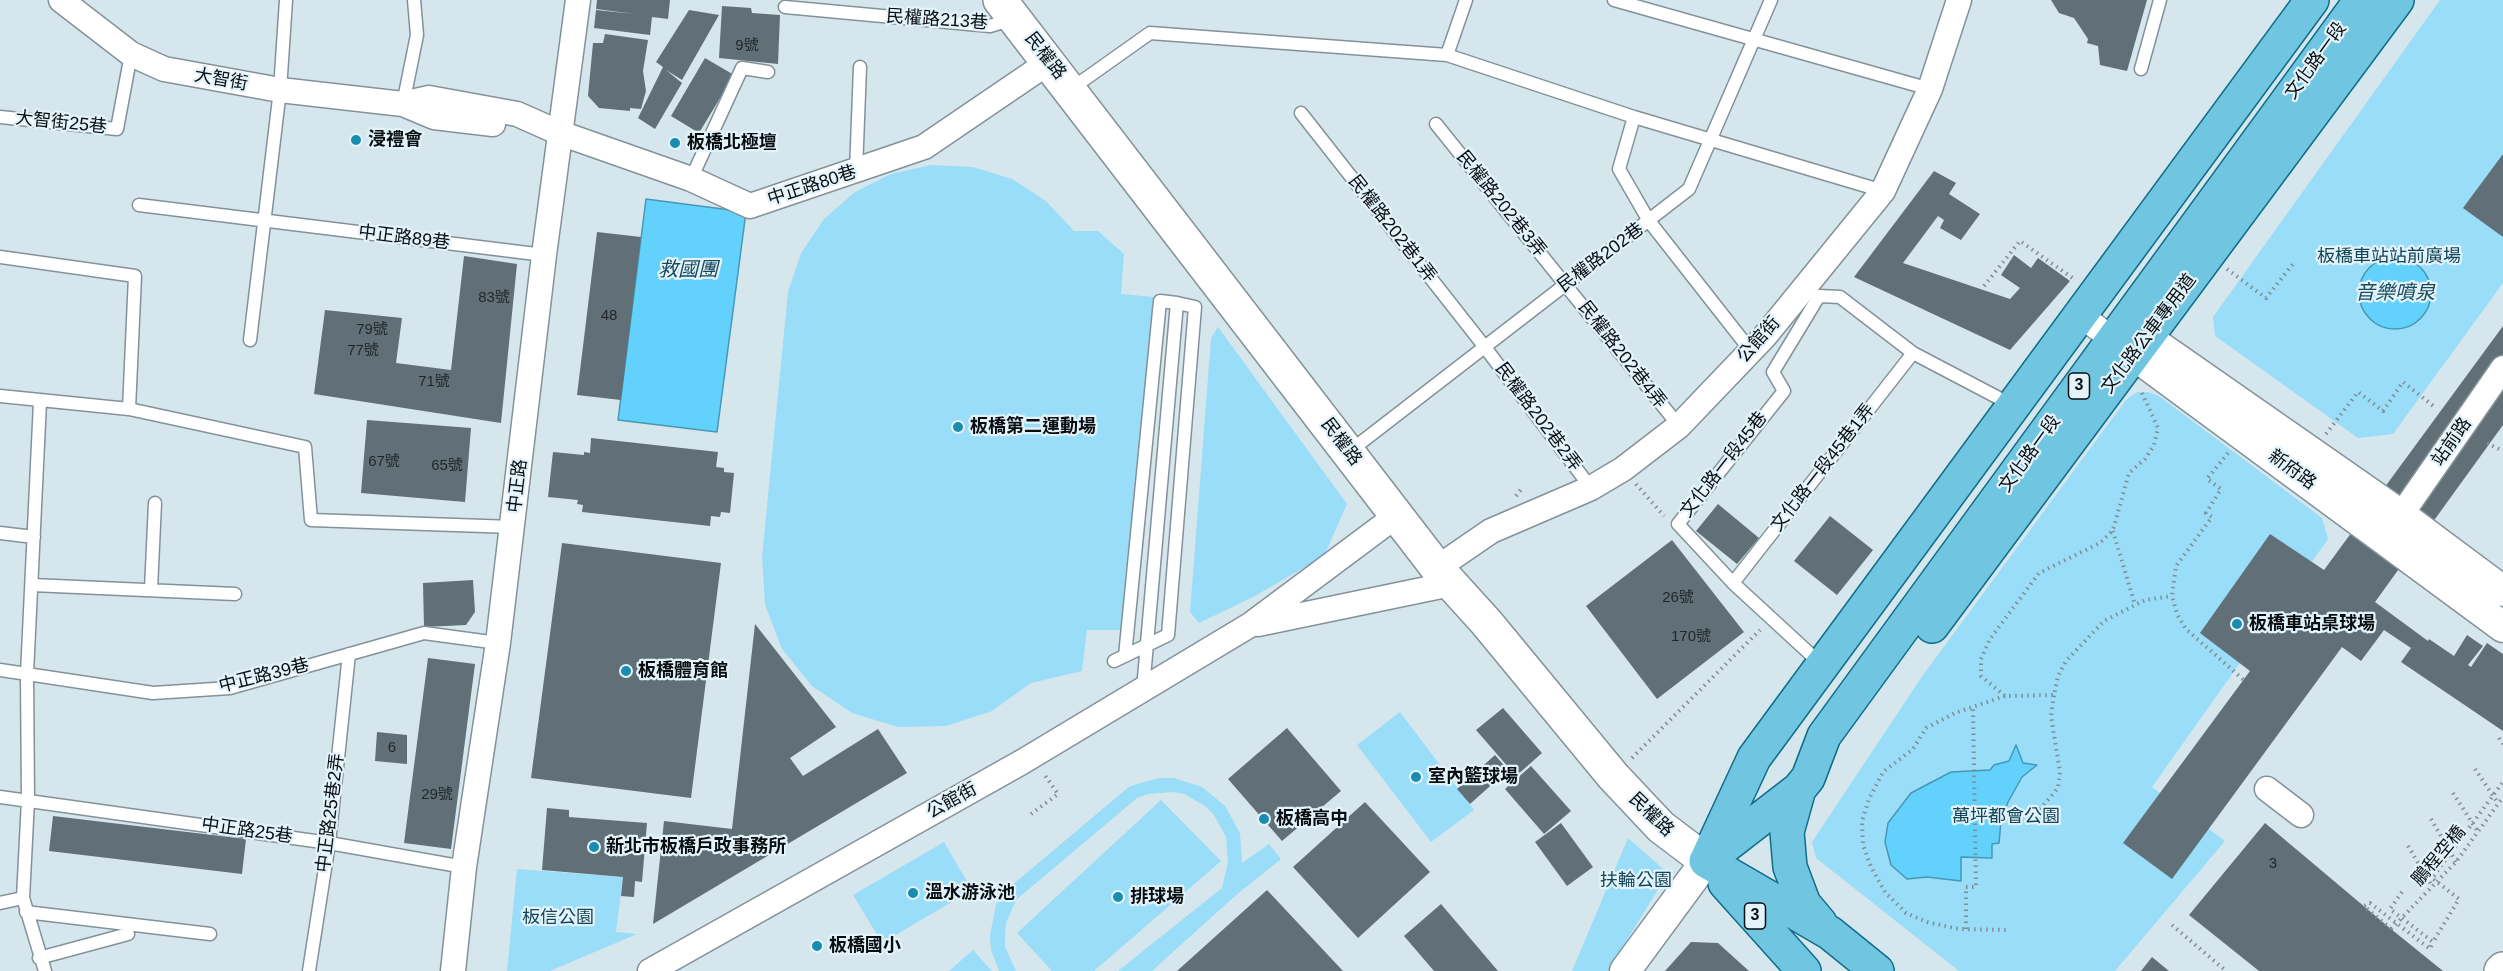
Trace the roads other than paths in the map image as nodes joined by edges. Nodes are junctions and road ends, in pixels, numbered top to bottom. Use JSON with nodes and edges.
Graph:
{"nodes":[{"id":1,"x":61,"y":0,"type":"edge"},
{"id":2,"x":286,"y":0,"type":"edge"},
{"id":3,"x":414,"y":0,"type":"edge"},
{"id":4,"x":578,"y":0,"type":"edge"},
{"id":5,"x":1466,"y":0,"type":"edge"},
{"id":6,"x":1614,"y":0,"type":"edge"},
{"id":7,"x":1771,"y":0,"type":"edge"},
{"id":8,"x":1959,"y":0,"type":"edge"},
{"id":9,"x":2160,"y":0,"type":"edge"},
{"id":10,"x":2312,"y":0,"type":"edge"},
{"id":11,"x":2361,"y":0,"type":"edge"},
{"id":12,"x":2397,"y":0,"type":"edge"},
{"id":13,"x":785,"y":7,"type":"dead end"},
{"id":14,"x":1008,"y":9,"type":"edge"},
{"id":15,"x":1754,"y":41,"type":"junction"},
{"id":16,"x":131,"y":54,"type":"junction"},
{"id":17,"x":1447,"y":55,"type":"junction"},
{"id":18,"x":1049,"y":62,"type":"junction"},
{"id":19,"x":860,"y":67,"type":"dead end"},
{"id":20,"x":2141,"y":69,"type":"dead end"},
{"id":21,"x":768,"y":72,"type":"dead end"},
{"id":22,"x":1071,"y":89,"type":"junction"},
{"id":23,"x":1930,"y":89,"type":"junction"},
{"id":24,"x":280,"y":90,"type":"junction"},
{"id":25,"x":403,"y":104,"type":"junction"},
{"id":26,"x":1300,"y":113,"type":"dead end"},
{"id":27,"x":0,"y":117,"type":"edge"},
{"id":28,"x":1634,"y":117,"type":"junction"},
{"id":29,"x":1436,"y":124,"type":"dead end"},
{"id":30,"x":560,"y":133,"type":"junction"},
{"id":31,"x":1709,"y":140,"type":"junction"},
{"id":32,"x":856,"y":171,"type":"junction"},
{"id":33,"x":691,"y":179,"type":"junction"},
{"id":34,"x":1883,"y":191,"type":"junction"},
{"id":35,"x":139,"y":205,"type":"dead end"},
{"id":36,"x":264,"y":220,"type":"junction"},
{"id":37,"x":1649,"y":221,"type":"junction"},
{"id":38,"x":544,"y":255,"type":"junction"},
{"id":39,"x":0,"y":257,"type":"edge"},
{"id":40,"x":1566,"y":284,"type":"junction"},
{"id":41,"x":2082,"y":298,"type":"junction"},
{"id":42,"x":1177,"y":303,"type":"junction"},
{"id":43,"x":2130,"y":339,"type":"junction"},
{"id":44,"x":250,"y":340,"type":"dead end"},
{"id":45,"x":1485,"y":346,"type":"junction"},
{"id":46,"x":1751,"y":351,"type":"junction"},
{"id":47,"x":1913,"y":353,"type":"junction"},
{"id":48,"x":2503,"y":368,"type":"edge"},
{"id":49,"x":0,"y":396,"type":"edge"},
{"id":50,"x":40,"y":402,"type":"junction"},
{"id":51,"x":2013,"y":406,"type":"junction"},
{"id":52,"x":129,"y":409,"type":"junction"},
{"id":53,"x":1679,"y":426,"type":"junction"},
{"id":54,"x":1348,"y":452,"type":"junction"},
{"id":55,"x":1591,"y":488,"type":"junction"},
{"id":56,"x":155,"y":502,"type":"dead end"},
{"id":57,"x":2401,"y":515,"type":"junction"},
{"id":58,"x":1396,"y":516,"type":"junction"},
{"id":59,"x":513,"y":527,"type":"junction"},
{"id":60,"x":0,"y":533,"type":"edge"},
{"id":61,"x":34,"y":537,"type":"junction"},
{"id":62,"x":1444,"y":576,"type":"junction"},
{"id":63,"x":1732,"y":583,"type":"junction"},
{"id":64,"x":32,"y":585,"type":"junction"},
{"id":65,"x":151,"y":590,"type":"junction"},
{"id":66,"x":2503,"y":591,"type":"edge"},
{"id":67,"x":235,"y":594,"type":"dead end"},
{"id":68,"x":1250,"y":626,"type":"junction"},
{"id":69,"x":2503,"y":627,"type":"edge"},
{"id":70,"x":498,"y":643,"type":"junction"},
{"id":71,"x":1145,"y":646,"type":"junction"},
{"id":72,"x":349,"y":654,"type":"junction"},
{"id":73,"x":1822,"y":665,"type":"junction"},
{"id":74,"x":0,"y":670,"type":"edge"},
{"id":75,"x":27,"y":674,"type":"junction"},
{"id":76,"x":1143,"y":688,"type":"junction"},
{"id":77,"x":1803,"y":783,"type":"junction"},
{"id":78,"x":2267,"y":789,"type":"dead end"},
{"id":79,"x":0,"y":797,"type":"edge"},
{"id":80,"x":28,"y":800,"type":"junction"},
{"id":81,"x":2301,"y":815,"type":"dead end"},
{"id":82,"x":329,"y":843,"type":"junction"},
{"id":83,"x":1706,"y":861,"type":"junction"},
{"id":84,"x":464,"y":867,"type":"junction"},
{"id":85,"x":23,"y":898,"type":"junction"},
{"id":86,"x":0,"y":903,"type":"edge"},
{"id":87,"x":26,"y":912,"type":"junction"},
{"id":88,"x":1830,"y":933,"type":"junction"},
{"id":89,"x":128,"y":934,"type":"dead end"},
{"id":90,"x":210,"y":934,"type":"dead end"},
{"id":91,"x":39,"y":958,"type":"junction"},
{"id":92,"x":45,"y":971,"type":"edge"},
{"id":93,"x":309,"y":971,"type":"edge"},
{"id":94,"x":453,"y":971,"type":"edge"},
{"id":95,"x":650,"y":971,"type":"edge"},
{"id":96,"x":1625,"y":971,"type":"edge"},
{"id":97,"x":1804,"y":971,"type":"edge"},
{"id":98,"x":1877,"y":971,"type":"edge"}],
"edges":[{"from":1,"to":16,"type":"street","name":"大智街"},
{"from":2,"to":24,"type":"lane"},
{"from":3,"to":25,"type":"lane"},
{"from":4,"to":30,"type":"street","name":"中正路"},
{"from":5,"to":17,"type":"lane"},
{"from":6,"to":15,"type":"lane"},
{"from":7,"to":15,"type":"lane","name":"民權路202巷"},
{"from":8,"to":23,"type":"street","name":"公館街"},
{"from":9,"to":20,"type":"lane"},
{"from":10,"to":41,"type":"main road","number":"3"},
{"from":11,"to":43,"type":"main road","name":"文化路一段","number":"3"},
{"from":12,"to":43,"type":"main road","name":"文化路公車專用道","number":"3"},
{"from":13,"to":14,"type":"lane","name":"民權路213巷"},
{"from":14,"to":18,"type":"main road","name":"民權路"},
{"from":15,"to":23,"type":"lane"},
{"from":15,"to":31,"type":"lane","name":"民權路202巷"},
{"from":16,"to":24,"type":"street","name":"大智街"},
{"from":16,"to":27,"type":"lane","name":"大智街25巷"},
{"from":17,"to":22,"type":"lane"},
{"from":17,"to":28,"type":"lane"},
{"from":18,"to":22,"type":"main road","name":"民權路"},
{"from":18,"to":32,"type":"street","name":"中正路80巷"},
{"from":19,"to":32,"type":"lane"},
{"from":21,"to":33,"type":"lane"},
{"from":22,"to":54,"type":"main road","name":"民權路"},
{"from":23,"to":34,"type":"street","name":"公館街"},
{"from":24,"to":25,"type":"street","name":"大智街"},
{"from":24,"to":36,"type":"lane"},
{"from":25,"to":30,"type":"street","name":"大智街"},
{"from":26,"to":45,"type":"lane","name":"民權路202巷1弄"},
{"from":28,"to":31,"type":"lane"},
{"from":28,"to":37,"type":"lane"},
{"from":29,"to":40,"type":"lane","name":"民權路202巷3弄"},
{"from":30,"to":33,"type":"street","name":"中正路80巷"},
{"from":30,"to":38,"type":"street","name":"中正路"},
{"from":31,"to":34,"type":"lane"},
{"from":31,"to":37,"type":"lane","name":"民權路202巷"},
{"from":32,"to":33,"type":"street","name":"中正路80巷"},
{"from":34,"to":46,"type":"street","name":"公館街"},
{"from":35,"to":36,"type":"lane","name":"中正路89巷"},
{"from":36,"to":38,"type":"lane","name":"中正路89巷"},
{"from":36,"to":44,"type":"lane"},
{"from":37,"to":40,"type":"lane","name":"民權路202巷"},
{"from":37,"to":46,"type":"lane"},
{"from":38,"to":59,"type":"street","name":"中正路"},
{"from":39,"to":52,"type":"lane"},
{"from":40,"to":45,"type":"lane","name":"民權路202巷"},
{"from":40,"to":53,"type":"lane","name":"民權路202巷4弄"},
{"from":41,"to":43,"type":"street","name":"新府路"},
{"from":41,"to":51,"type":"main road","number":"3"},
{"from":42,"to":71,"type":"lane"},
{"from":42,"to":71,"type":"lane"},
{"from":42,"to":71,"type":"lane"},
{"from":43,"to":57,"type":"street","name":"新府路"},
{"from":43,"to":69,"type":"street","name":"新府路"},
{"from":43,"to":77,"type":"main road","name":"文化路公車專用道","number":"3"},
{"from":45,"to":54,"type":"lane","name":"民權路202巷"},
{"from":45,"to":55,"type":"lane","name":"民權路202巷2弄"},
{"from":46,"to":53,"type":"street","name":"公館街"},
{"from":47,"to":51,"type":"lane"},
{"from":47,"to":63,"type":"lane","name":"文化路一段45巷1弄"},
{"from":47,"to":63,"type":"lane","name":"文化路一段45巷"},
{"from":48,"to":57,"type":"street","name":"站前路"},
{"from":49,"to":50,"type":"lane"},
{"from":50,"to":52,"type":"lane"},
{"from":50,"to":61,"type":"lane"},
{"from":51,"to":73,"type":"main road","number":"3"},
{"from":52,"to":59,"type":"lane"},
{"from":53,"to":55,"type":"street","name":"公館街"},
{"from":54,"to":58,"type":"main road","name":"民權路"},
{"from":55,"to":62,"type":"street","name":"公館街"},
{"from":56,"to":65,"type":"lane"},
{"from":57,"to":66,"type":"street","name":"新府路"},
{"from":58,"to":62,"type":"main road","name":"民權路"},
{"from":58,"to":68,"type":"street"},
{"from":59,"to":70,"type":"street","name":"中正路"},
{"from":60,"to":61,"type":"lane"},
{"from":61,"to":64,"type":"lane"},
{"from":62,"to":68,"type":"street"},
{"from":62,"to":83,"type":"main road","name":"民權路"},
{"from":63,"to":73,"type":"lane","name":"文化路一段45巷"},
{"from":64,"to":65,"type":"lane"},
{"from":64,"to":75,"type":"lane"},
{"from":65,"to":67,"type":"lane"},
{"from":68,"to":76,"type":"street","name":"公館街"},
{"from":70,"to":72,"type":"lane","name":"中正路39巷"},
{"from":70,"to":84,"type":"street","name":"中正路"},
{"from":71,"to":76,"type":"lane"},
{"from":72,"to":75,"type":"lane","name":"中正路39巷"},
{"from":72,"to":82,"type":"lane","name":"中正路25巷2弄"},
{"from":73,"to":83,"type":"main road","number":"3"},
{"from":74,"to":75,"type":"lane","name":"中正路39巷"},
{"from":75,"to":80,"type":"lane"},
{"from":76,"to":95,"type":"street","name":"公館街"},
{"from":77,"to":83,"type":"main road","number":"3"},
{"from":77,"to":88,"type":"main road"},
{"from":78,"to":81,"type":"street"},
{"from":79,"to":80,"type":"lane","name":"中正路25巷"},
{"from":80,"to":82,"type":"lane","name":"中正路25巷"},
{"from":80,"to":85,"type":"lane"},
{"from":82,"to":84,"type":"lane","name":"中正路25巷"},
{"from":82,"to":93,"type":"lane","name":"中正路25巷2弄"},
{"from":83,"to":88,"type":"main road","name":"民權路","number":"3"},
{"from":83,"to":96,"type":"street"},
{"from":83,"to":97,"type":"main road","name":"民權路","number":"3"},
{"from":84,"to":94,"type":"street","name":"中正路"},
{"from":85,"to":86,"type":"lane"},
{"from":85,"to":87,"type":"lane"},
{"from":87,"to":90,"type":"lane"},
{"from":87,"to":91,"type":"lane"},
{"from":88,"to":98,"type":"main road","name":"民權路","number":"3"},
{"from":89,"to":91,"type":"lane"},
{"from":91,"to":92,"type":"lane"}]}
